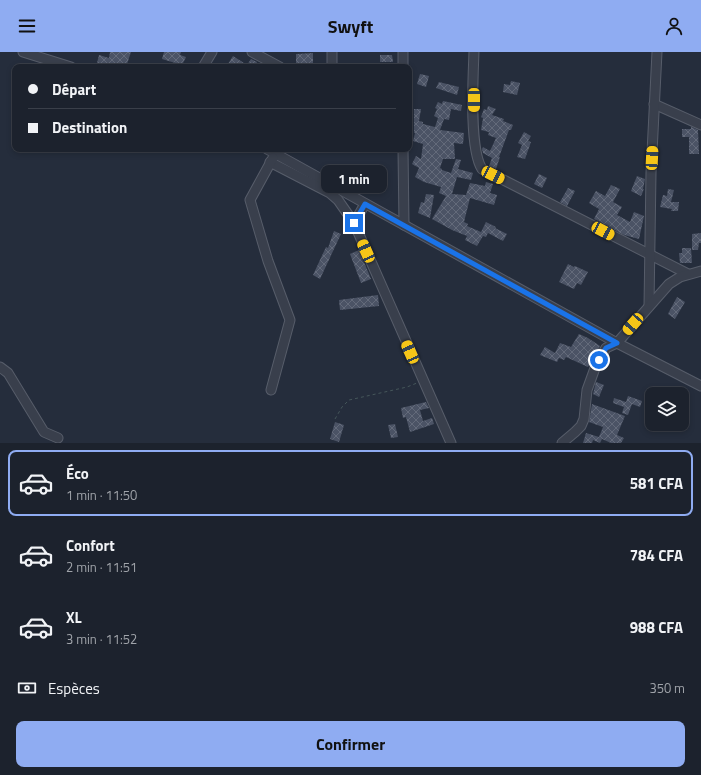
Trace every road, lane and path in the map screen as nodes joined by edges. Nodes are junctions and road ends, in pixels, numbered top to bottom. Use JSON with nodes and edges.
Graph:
{"nodes":[{"id":1,"x":23,"y":52,"type":"edge"},
{"id":2,"x":212,"y":52,"type":"edge"},
{"id":3,"x":252,"y":52,"type":"edge"},
{"id":4,"x":332,"y":52,"type":"edge"},
{"id":5,"x":403,"y":52,"type":"edge"},
{"id":6,"x":474,"y":52,"type":"edge"},
{"id":7,"x":657,"y":52,"type":"edge"},
{"id":8,"x":41,"y":55,"type":"edge"},
{"id":9,"x":63,"y":64,"type":"edge"},
{"id":10,"x":205,"y":64,"type":"edge"},
{"id":11,"x":274,"y":64,"type":"edge"},
{"id":12,"x":332,"y":64,"type":"edge"},
{"id":13,"x":403,"y":64,"type":"edge"},
{"id":14,"x":654,"y":104,"type":"junction"},
{"id":15,"x":701,"y":125,"type":"edge"},
{"id":16,"x":272,"y":152,"type":"edge"},
{"id":17,"x":403,"y":152,"type":"edge"},
{"id":18,"x":276,"y":154,"type":"junction"},
{"id":19,"x":270,"y":162,"type":"junction"},
{"id":20,"x":365,"y":204,"type":"junction"},
{"id":21,"x":354,"y":223,"type":"junction"},
{"id":22,"x":404,"y":225,"type":"junction"},
{"id":23,"x":650,"y":253,"type":"junction"},
{"id":24,"x":701,"y":271,"type":"edge"},
{"id":25,"x":688,"y":274,"type":"junction"},
{"id":26,"x":649,"y":306,"type":"junction"},
{"id":27,"x":617,"y":343,"type":"junction"},
{"id":28,"x":0,"y":367,"type":"edge"},
{"id":29,"x":423,"y":380,"type":"junction"},
{"id":30,"x":701,"y":386,"type":"edge"},
{"id":31,"x":271,"y":390,"type":"dead end"},
{"id":32,"x":335,"y":419,"type":"dead end"},
{"id":33,"x":58,"y":438,"type":"dead end"},
{"id":34,"x":451,"y":443,"type":"edge"},
{"id":35,"x":562,"y":443,"type":"edge"}],
"edges":[{"from":1,"to":8,"type":"street"},
{"from":2,"to":10,"type":"street"},
{"from":3,"to":11,"type":"street"},
{"from":4,"to":12,"type":"street"},
{"from":5,"to":13,"type":"street"},
{"from":6,"to":23,"type":"street"},
{"from":7,"to":14,"type":"street"},
{"from":8,"to":9,"type":"street"},
{"from":14,"to":15,"type":"street"},
{"from":14,"to":23,"type":"street"},
{"from":16,"to":18,"type":"street"},
{"from":17,"to":22,"type":"street"},
{"from":18,"to":19,"type":"street"},
{"from":18,"to":20,"type":"street"},
{"from":19,"to":21,"type":"street"},
{"from":19,"to":31,"type":"street"},
{"from":20,"to":21,"type":"street"},
{"from":20,"to":22,"type":"street"},
{"from":21,"to":29,"type":"street"},
{"from":22,"to":27,"type":"street"},
{"from":23,"to":25,"type":"street"},
{"from":23,"to":26,"type":"street"},
{"from":24,"to":25,"type":"street"},
{"from":25,"to":26,"type":"street"},
{"from":26,"to":27,"type":"street"},
{"from":27,"to":30,"type":"street"},
{"from":27,"to":35,"type":"street"},
{"from":28,"to":33,"type":"street"},
{"from":29,"to":32,"type":"path"},
{"from":29,"to":34,"type":"street"}]}
